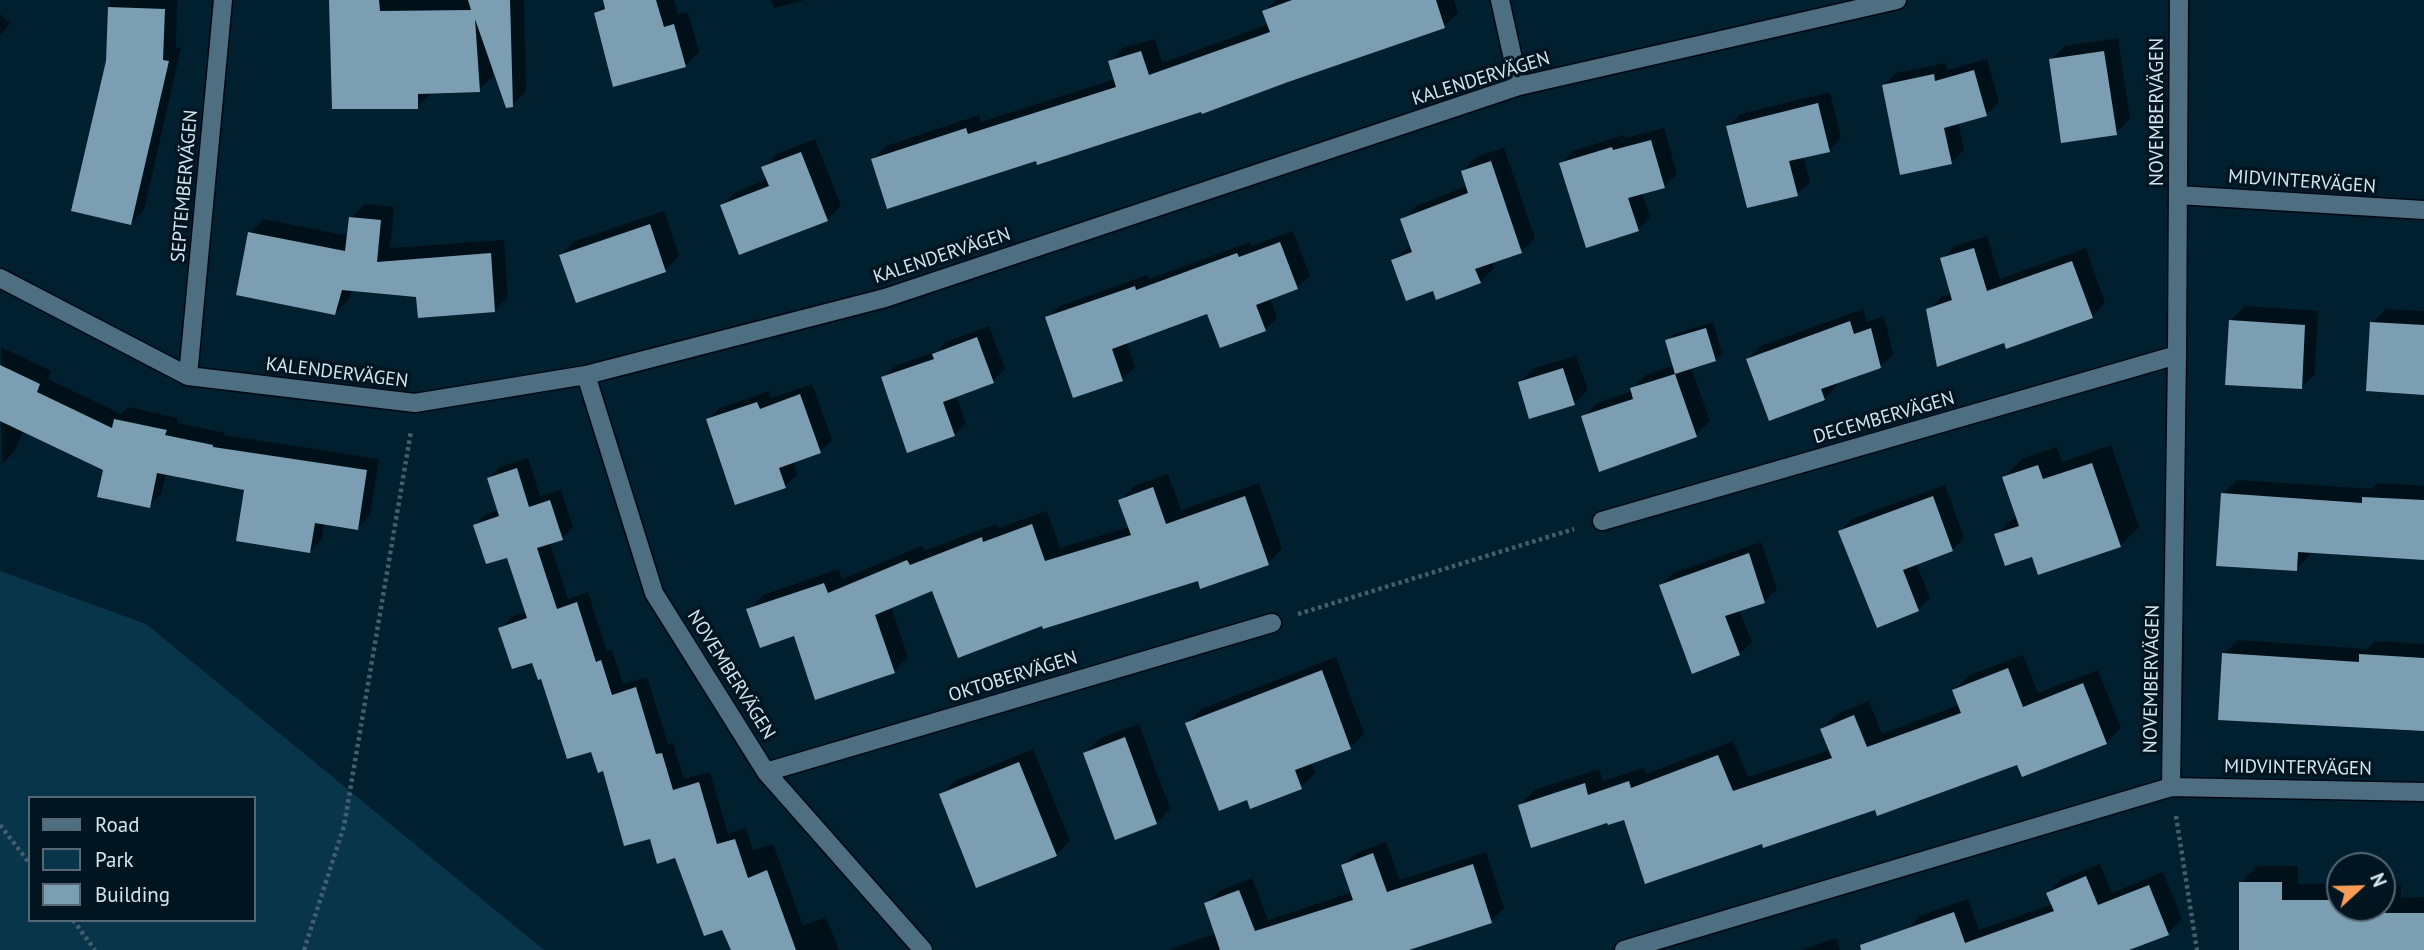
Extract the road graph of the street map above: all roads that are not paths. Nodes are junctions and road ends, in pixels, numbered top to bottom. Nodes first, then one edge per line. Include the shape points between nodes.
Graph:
1 (223, 0) edge
2 (1500, 0) edge
3 (1897, 0) edge
4 (2179, 0) edge
5 (1519, 86) junction
6 (2178, 195) junction
7 (2424, 210) edge
8 (0, 278) edge
9 (2177, 355) junction
10 (586, 375) junction
11 (188, 376) junction
12 (1602, 521) road end
13 (1272, 623) road end
14 (766, 772) junction
15 (2171, 787) junction
16 (2424, 792) edge
17 (923, 950) edge
18 (1623, 950) edge

1 - 11 street, SEPTEMBERVÄGEN
2 - 5 street
3 - 5 street, KALENDERVÄGEN
4 - 6 street, NOVEMBERVÄGEN
5 - 10 street, KALENDERVÄGEN via 885,298
6 - 7 street, MIDVINTERVÄGEN
6 - 9 street, NOVEMBERVÄGEN
8 - 11 street, KALENDERVÄGEN
9 - 12 street, DECEMBERVÄGEN
9 - 15 street, NOVEMBERVÄGEN
10 - 11 street, KALENDERVÄGEN via 415,403
10 - 14 street, NOVEMBERVÄGEN via 654,593
13 - 14 street, OKTOBERVÄGEN
14 - 17 street, NOVEMBERVÄGEN
15 - 16 street, MIDVINTERVÄGEN
15 - 18 street

